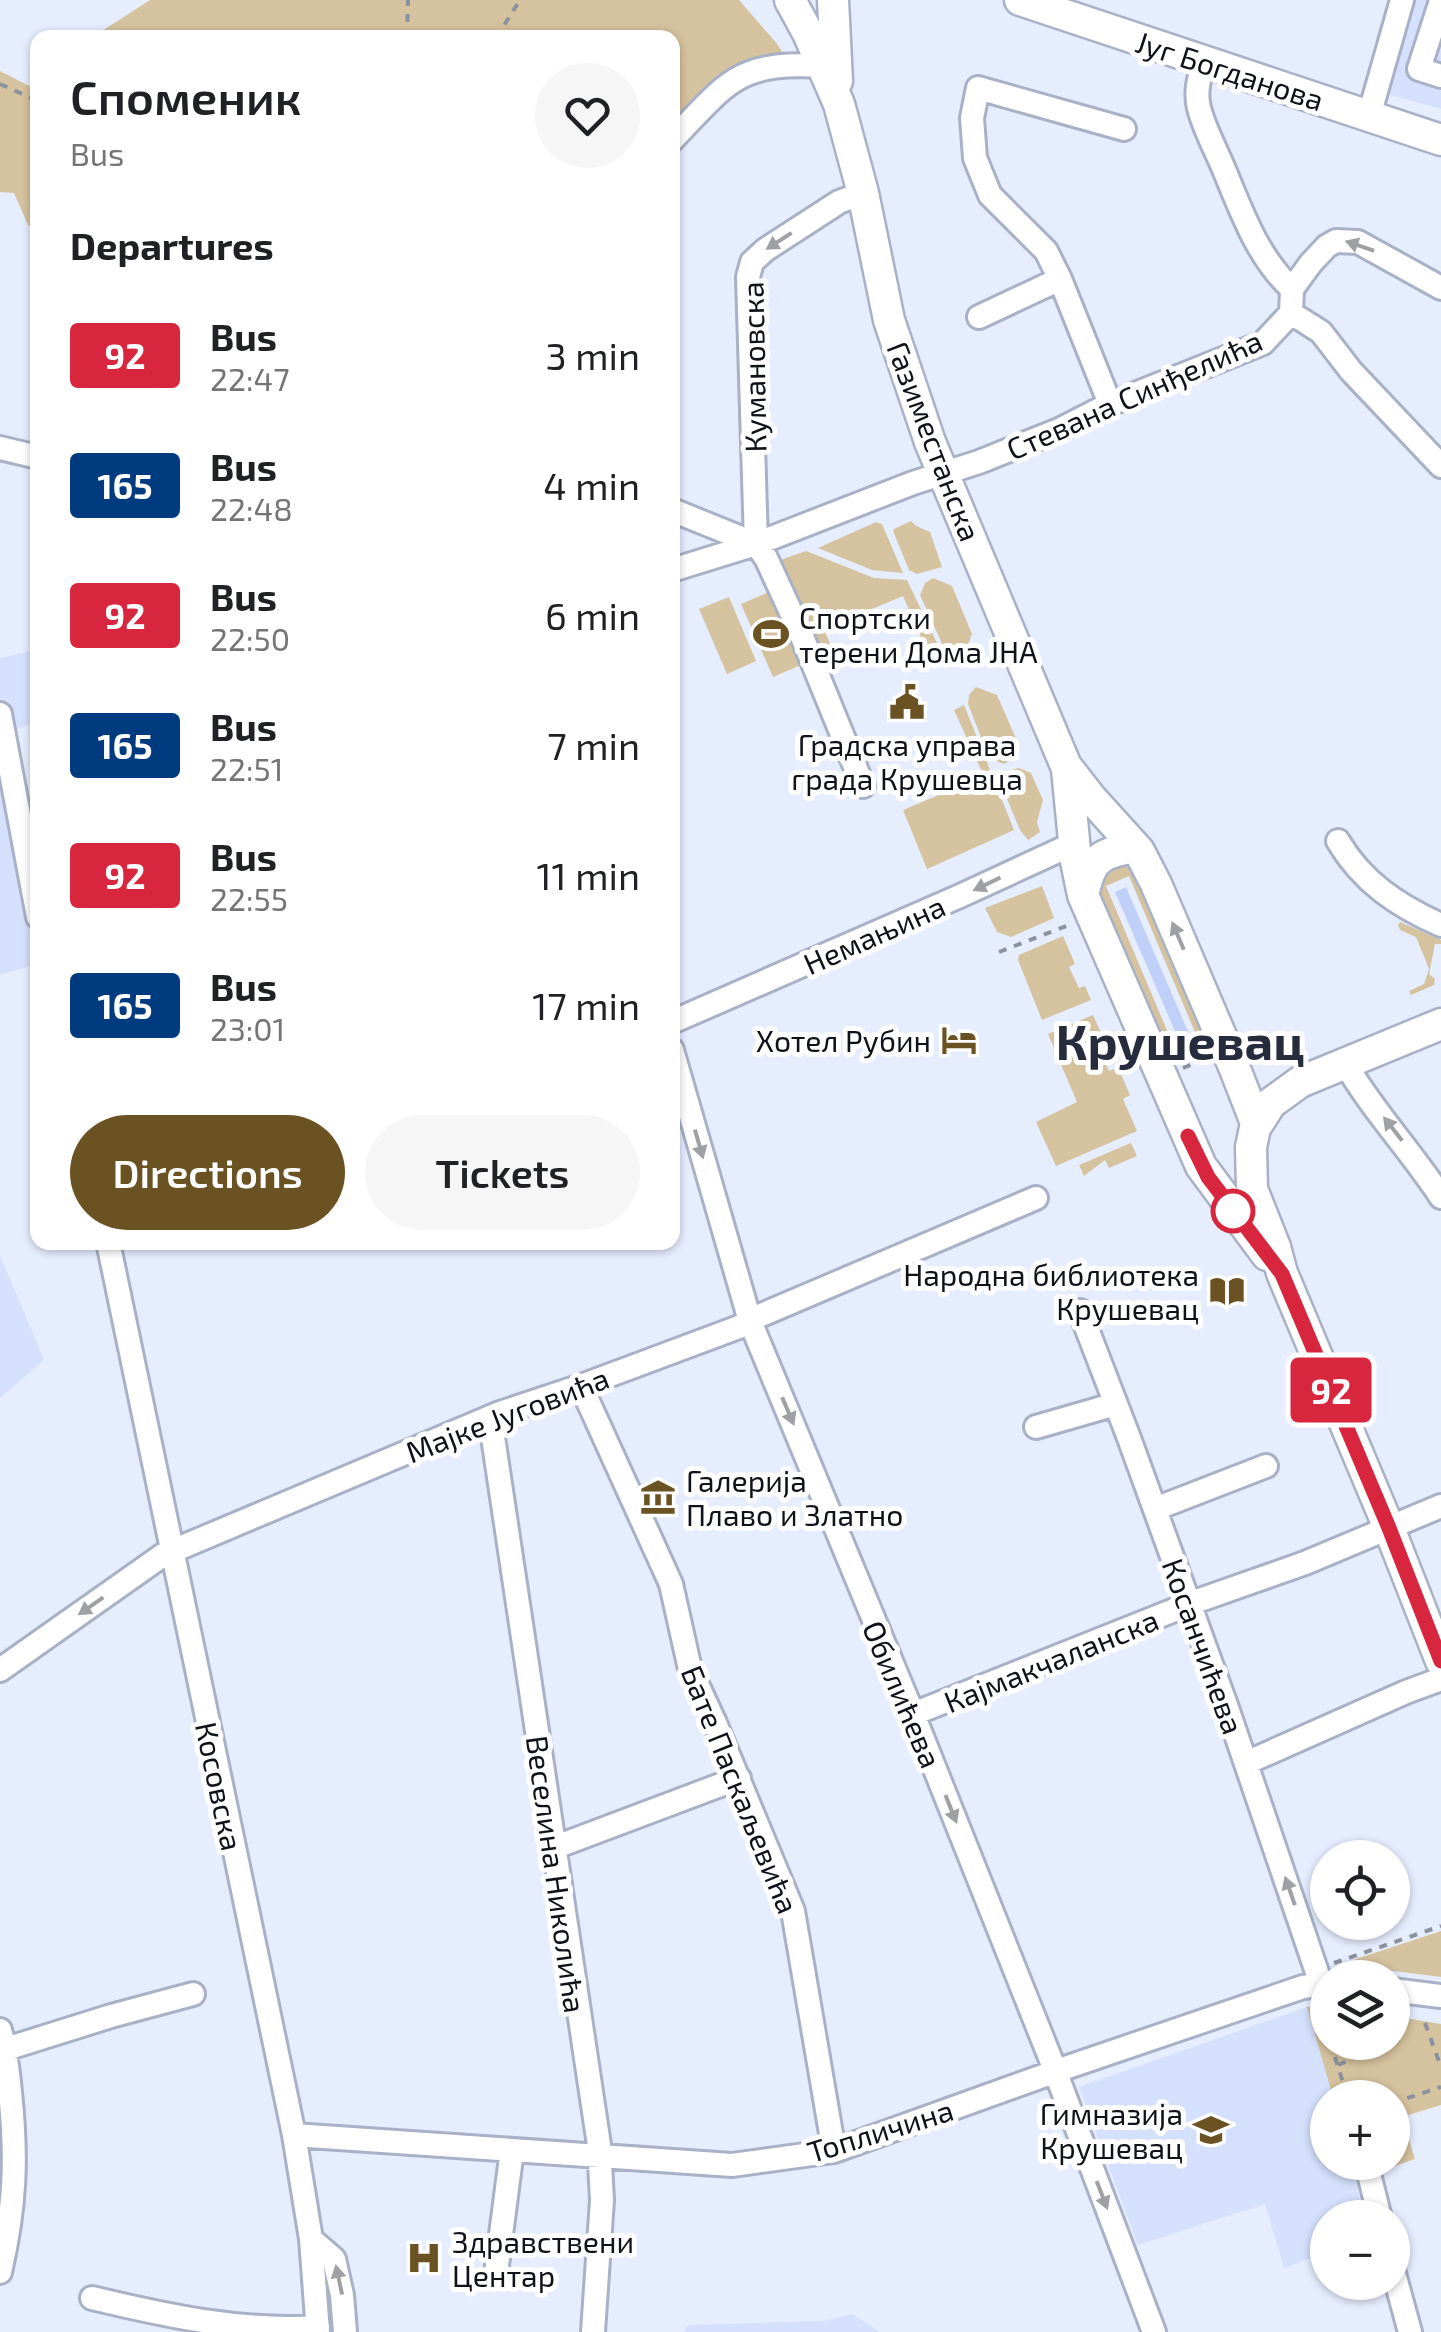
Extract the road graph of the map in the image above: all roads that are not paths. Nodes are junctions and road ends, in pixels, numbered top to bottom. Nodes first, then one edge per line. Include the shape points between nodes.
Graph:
1 (792, 0) edge
2 (822, 0) edge
3 (833, 0) edge
4 (1020, 0) edge
5 (1402, 0) edge
6 (1428, 0) edge
7 (1440, 2) edge
8 (1204, 62) junction
9 (823, 66) junction
10 (1441, 76) edge
11 (838, 104) junction
12 (1369, 116) junction
13 (1124, 130) dead end
14 (680, 132) edge
15 (1441, 140) edge
16 (863, 193) junction
17 (1060, 279) junction
18 (1441, 288) edge
19 (1292, 301) junction
20 (980, 317) dead end
21 (1110, 404) junction
22 (0, 448) edge
23 (30, 455) edge
24 (1441, 466) edge
25 (944, 473) junction
26 (680, 513) edge
27 (756, 544) junction
28 (680, 568) edge
29 (1, 727) edge
30 (1066, 766) junction
31 (863, 786) dead end
32 (1338, 842) dead end
33 (1075, 843) junction
34 (1136, 858) junction
35 (30, 863) edge
36 (1079, 909) junction
37 (1441, 925) edge
38 (680, 1019) edge
39 (1441, 1024) edge
40 (1345, 1063) junction
41 (1235, 1069) junction
42 (680, 1078) edge
43 (1300, 1082) junction
44 (1254, 1131) junction
45 (1188, 1136) junction
46 (1441, 1196) edge
47 (1036, 1198) dead end
48 (110, 1250) edge
49 (1282, 1274) junction
50 (1080, 1311) dead end
51 (750, 1322) junction
52 (580, 1386) junction
53 (1116, 1404) junction
54 (490, 1417) junction
55 (1036, 1427) dead end
56 (1266, 1466) dead end
57 (1441, 1506) edge
58 (1155, 1509) junction
59 (1389, 1528) junction
60 (172, 1552) junction
61 (1190, 1605) junction
62 (1441, 1661) edge
63 (0, 1670) edge
64 (1441, 1679) edge
65 (912, 1714) junction
66 (1246, 1763) junction
67 (739, 1778) junction
68 (553, 1848) junction
69 (1315, 1960) edge
70 (1310, 1983) edge
71 (1410, 1992) edge
72 (194, 1994) dead end
73 (1441, 1996) edge
74 (3, 2040) edge
75 (1055, 2071) junction
76 (294, 2134) junction
77 (512, 2150) junction
78 (834, 2150) junction
79 (600, 2158) junction
80 (311, 2239) junction
81 (0, 2272) edge
82 (496, 2274) dead end
83 (92, 2298) dead end
84 (1401, 2300) edge
85 (318, 2329) edge
86 (345, 2332) edge
87 (594, 2332) edge
88 (1154, 2332) edge
89 (1410, 2332) edge

1 - 2 main road
1 - 9 main road, Газиместанска
3 - 11 main road, Газиместанска
4 - 8 main road, Југ Богданова
5 - 12 street
6 - 7 street
7 - 10 street via 1419,69
8 - 12 main road, Југ Богданова
8 - 19 street via 1197,95 1204,123 1252,234
9 - 11 main road, Газиместанска
9 - 14 street via 789,64 741,75
11 - 16 main road, Газиместанска
12 - 15 main road, Југ Богданова
13 - 17 street via 978,88 972,118 976,158 990,195 1046,251
16 - 25 main road, Газиместанска via 888,320
16 -> 27 street, Кумановска via 752,262
17 - 20 street
17 - 21 street
18 -> 19 street, Стевана Синђелића via 1358,242 1336,241
19 - 21 street, Стевана Синђелића via 1263,343
19 - 24 street
21 - 25 street, Стевана Синђелића
22 - 23 street
25 - 27 street, Стевана Синђелића
25 - 30 main road, Газиместанска
26 - 27 street
27 - 28 street, Стевана Синђелића
27 - 31 street
29 - 35 street
30 - 33 main road
30 - 34 main road via 1129,838
32 - 37 street via 1381,891
33 - 34 main road via 1105,840
33 - 36 main road
33 -> 38 street, Немањина
34 - 36 main road via 1106,854 1093,865
41 -> 34 main road
36 - 45 main road
39 - 40 main road
40 - 43 main road
46 -> 40 street
41 - 43 main road via 1263,1084
41 - 44 main road via 1255,1117
42 -> 51 street, Обилићева
43 - 44 main road via 1270,1104
44 - 45 main road via 1240,1152 1219,1158
44 - 49 main road via 1252,1189
45 - 49 main road via 1208,1177
47 - 51 street, Мајке Југовића
48 - 60 street, Косовска
49 - 59 main road
50 - 53 street, Косанчићева
51 - 52 street, Мајке Југовића
51 -> 65 street, Обилићева
52 - 54 street, Мајке Југовића
52 - 67 street, Бате Паскаљевића via 671,1584 690,1668
53 - 55 street
53 - 58 street, Косанчићева
54 - 60 street, Мајке Југовића
54 - 68 street, Веселина Николића
56 - 58 street
57 - 59 street, Кајмакчаланска
58 - 61 street, Косанчићева
59 - 61 street, Кајмакчаланска
59 - 62 main road
60 -> 63 street, Мајке Југовића
60 - 76 street, Косовска
61 - 65 street, Кајмакчаланска
61 - 66 street, Косанчићева
64 - 66 street
65 -> 75 street, Обилићева
69 -> 66 street, Косанчићева
67 - 68 street
67 - 78 street, Бате Паскаљевића via 792,1911
68 - 79 street, Веселина Николића
70 - 75 street, Топличина
71 - 73 street
72 - 74 street
74 - 81 street via 16,2162
75 - 78 street, Топличина
75 -> 88 street, Обилићева
76 - 77 street, Топличина
76 - 80 street, Косовска
77 - 79 street, Топличина
77 - 82 street
78 - 79 street, Топличина via 732,2165
79 - 87 street, Веселина Николића
80 - 85 street, Косовска
86 -> 80 street via 334,2259
83 - 85 street via 228,2328
84 - 89 street

